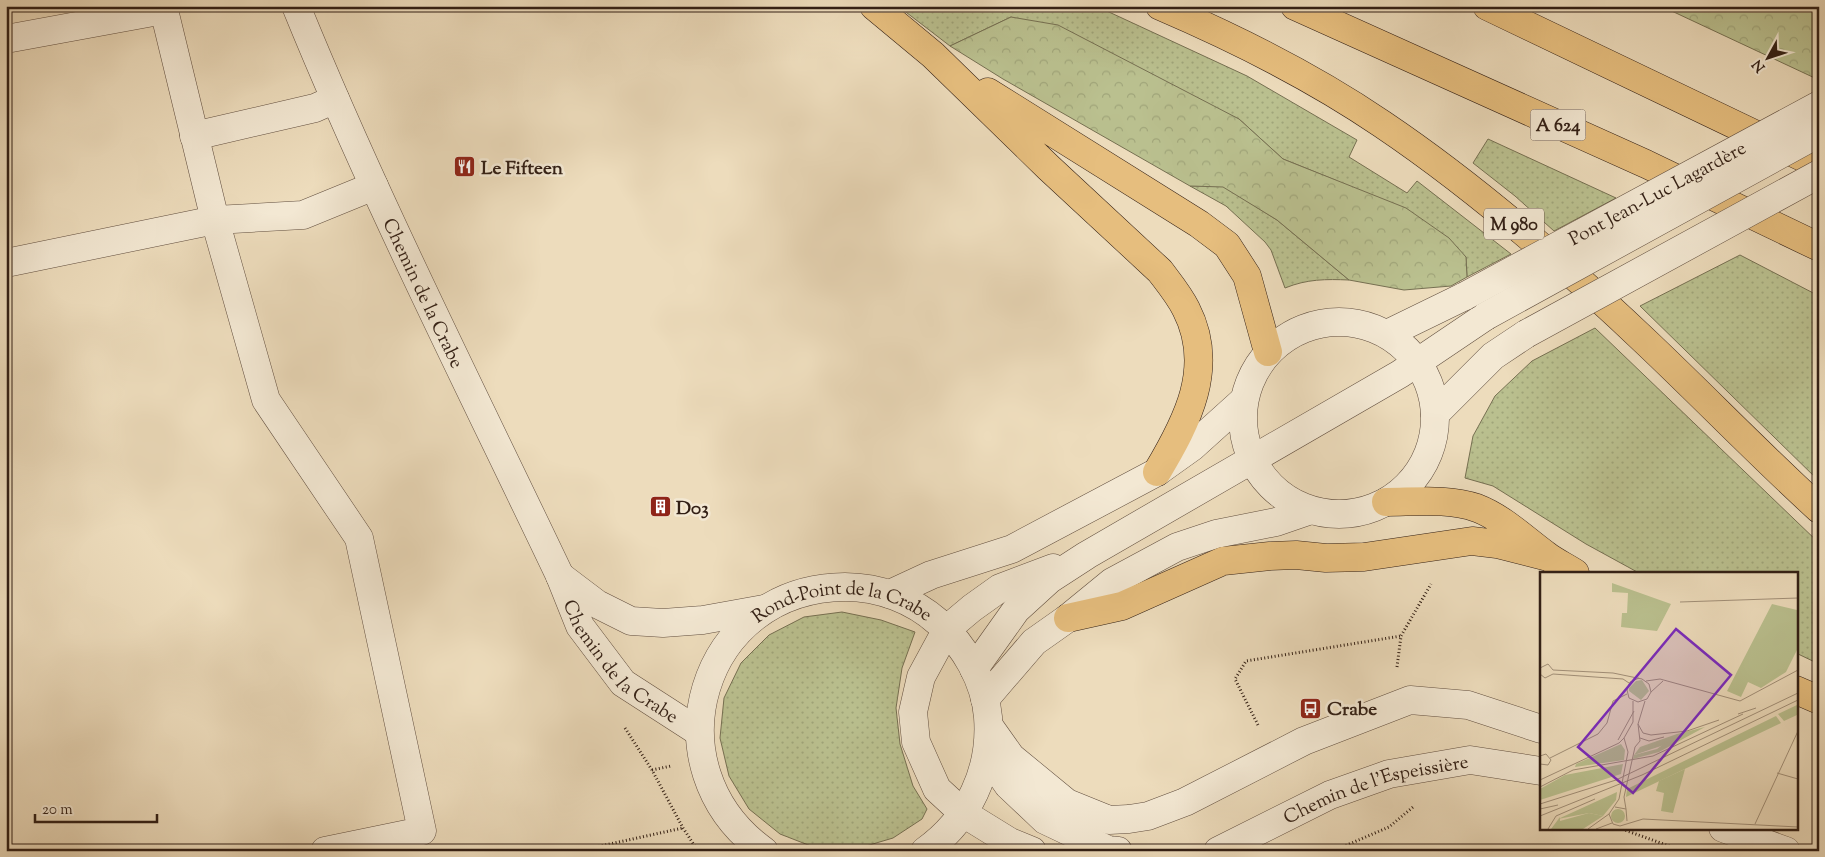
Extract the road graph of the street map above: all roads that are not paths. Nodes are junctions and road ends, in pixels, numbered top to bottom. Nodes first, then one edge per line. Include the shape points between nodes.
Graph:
1 (296, 6) edge
2 (874, 6) edge
3 (1160, 6) edge
4 (1295, 6) edge
5 (1487, 6) edge
6 (6, 39) edge
7 (933, 55) junction
8 (1594, 57) junction
9 (335, 99) junction
10 (1819, 105) edge
11 (1819, 133) edge
12 (194, 136) junction
13 (1819, 146) edge
14 (1819, 165) edge
15 (1819, 174) edge
16 (374, 186) junction
17 (215, 220) junction
18 (1819, 247) edge
19 (6, 264) edge
20 (1387, 334) junction
21 (1268, 352) junction
22 (1417, 362) junction
23 (1243, 401) junction
24 (1435, 414) junction
25 (1252, 461) junction
26 (1157, 472) junction
27 (1386, 502) junction
28 (1819, 509) edge
29 (1308, 511) junction
30 (1087, 555) junction
31 (1548, 557) junction
32 (1574, 572) edge
33 (560, 576) junction
34 (890, 594) junction
35 (766, 609) junction
36 (1068, 618) junction
37 (947, 630) junction
38 (974, 668) junction
39 (1798, 691) edge
40 (985, 699) junction
41 (1819, 700) edge
42 (989, 726) junction
43 (1540, 729) edge
44 (699, 732) junction
45 (987, 755) junction
46 (1540, 771) edge
47 (963, 813) junction
48 (729, 818) junction
49 (1728, 830) edge
50 (324, 851) edge
51 (742, 851) edge
52 (764, 851) edge
53 (925, 851) edge
54 (1032, 851) edge
55 (1118, 851) edge
56 (1218, 851) edge
57 (1786, 851) edge

1 - 9 street, Chemin de la Crabe
2 - 7 highway
3 - 28 highway, M 980 via 1215,30 1294,72 1381,123 1439,164 1577,279
4 - 18 highway, A 624 via 1646,164
5 - 8 highway
6 - 12 street via 164,10
7 - 21 highway via 1199,224 1226,245 1247,276
7 - 26 highway via 1160,271 1186,309 1194,326 1197,349 1195,395 1178,438
8 - 13 highway
8 - 14 highway
9 - 12 street via 316,108
9 - 16 street, Chemin de la Crabe
10 - 20 street, Pont Jean-Luc Lagardère, bridge via 1465,296
11 - 22 street, bridge via 1486,316
12 - 17 street
15 - 24 street, bridge via 1526,334 1493,356
16 - 17 street via 302,215
16 - 33 street, Chemin de la Crabe
17 - 19 street
17 - 50 street via 266,400 359,538 422,831
20 - 21 street via 1356,323 1324,322 1293,332
20 - 22 street
21 - 23 street via 1256,367
22 - 24 street via 1430,386
22 - 25 street
23 - 25 street via 1243,432
23 - 26 street via 1198,442
24 - 27 street via 1432,440 1423,465 1407,486
25 - 29 street via 1273,488
25 - 30 street
26 - 34 street via 1012,549 931,575
27 - 29 street via 1359,512 1330,514
27 - 31 highway via 1462,504 1477,508
29 - 36 street via 1177,547 1112,582
30 - 37 street via 1000,588
30 - 38 street via 1050,579 1016,610
31 - 32 highway
31 - 36 highway via 1472,541 1364,557 1287,555 1223,561 1122,606
33 - 35 street, Chemin de la Crabe via 597,604 631,621 683,622
33 - 44 street, Chemin de la Crabe via 580,626 623,683
34 - 35 street, Rond-Point de la Crabe via 859,587 826,587 795,595
34 - 37 street, Rond-Point de la Crabe via 930,615
35 - 44 street, Rond-Point de la Crabe via 730,641 717,662 705,692
36 - 40 street via 1034,642
37 - 38 street, Rond-Point de la Crabe
37 - 47 street via 921,677 913,712 916,742 937,790
38 - 40 street, Rond-Point de la Crabe
39 - 41 highway
40 - 42 street, Rond-Point de la Crabe
42 - 43 street via 1011,757 1067,803 1109,820 1148,816 1185,802 1304,740 1410,700 1468,705
42 - 45 street, Rond-Point de la Crabe
44 - 48 street, Rond-Point de la Crabe via 702,759 712,790
45 - 47 street, Rond-Point de la Crabe via 982,776
45 - 55 street via 1008,785 1045,820 1108,850
46 - 56 street, Chemin de l'Espeissière via 1470,760 1389,774 1330,795
47 - 53 street, Rond-Point de la Crabe via 950,830
47 - 54 street via 1010,842
48 - 51 street
48 - 52 street, Rond-Point de la Crabe
49 - 57 street

